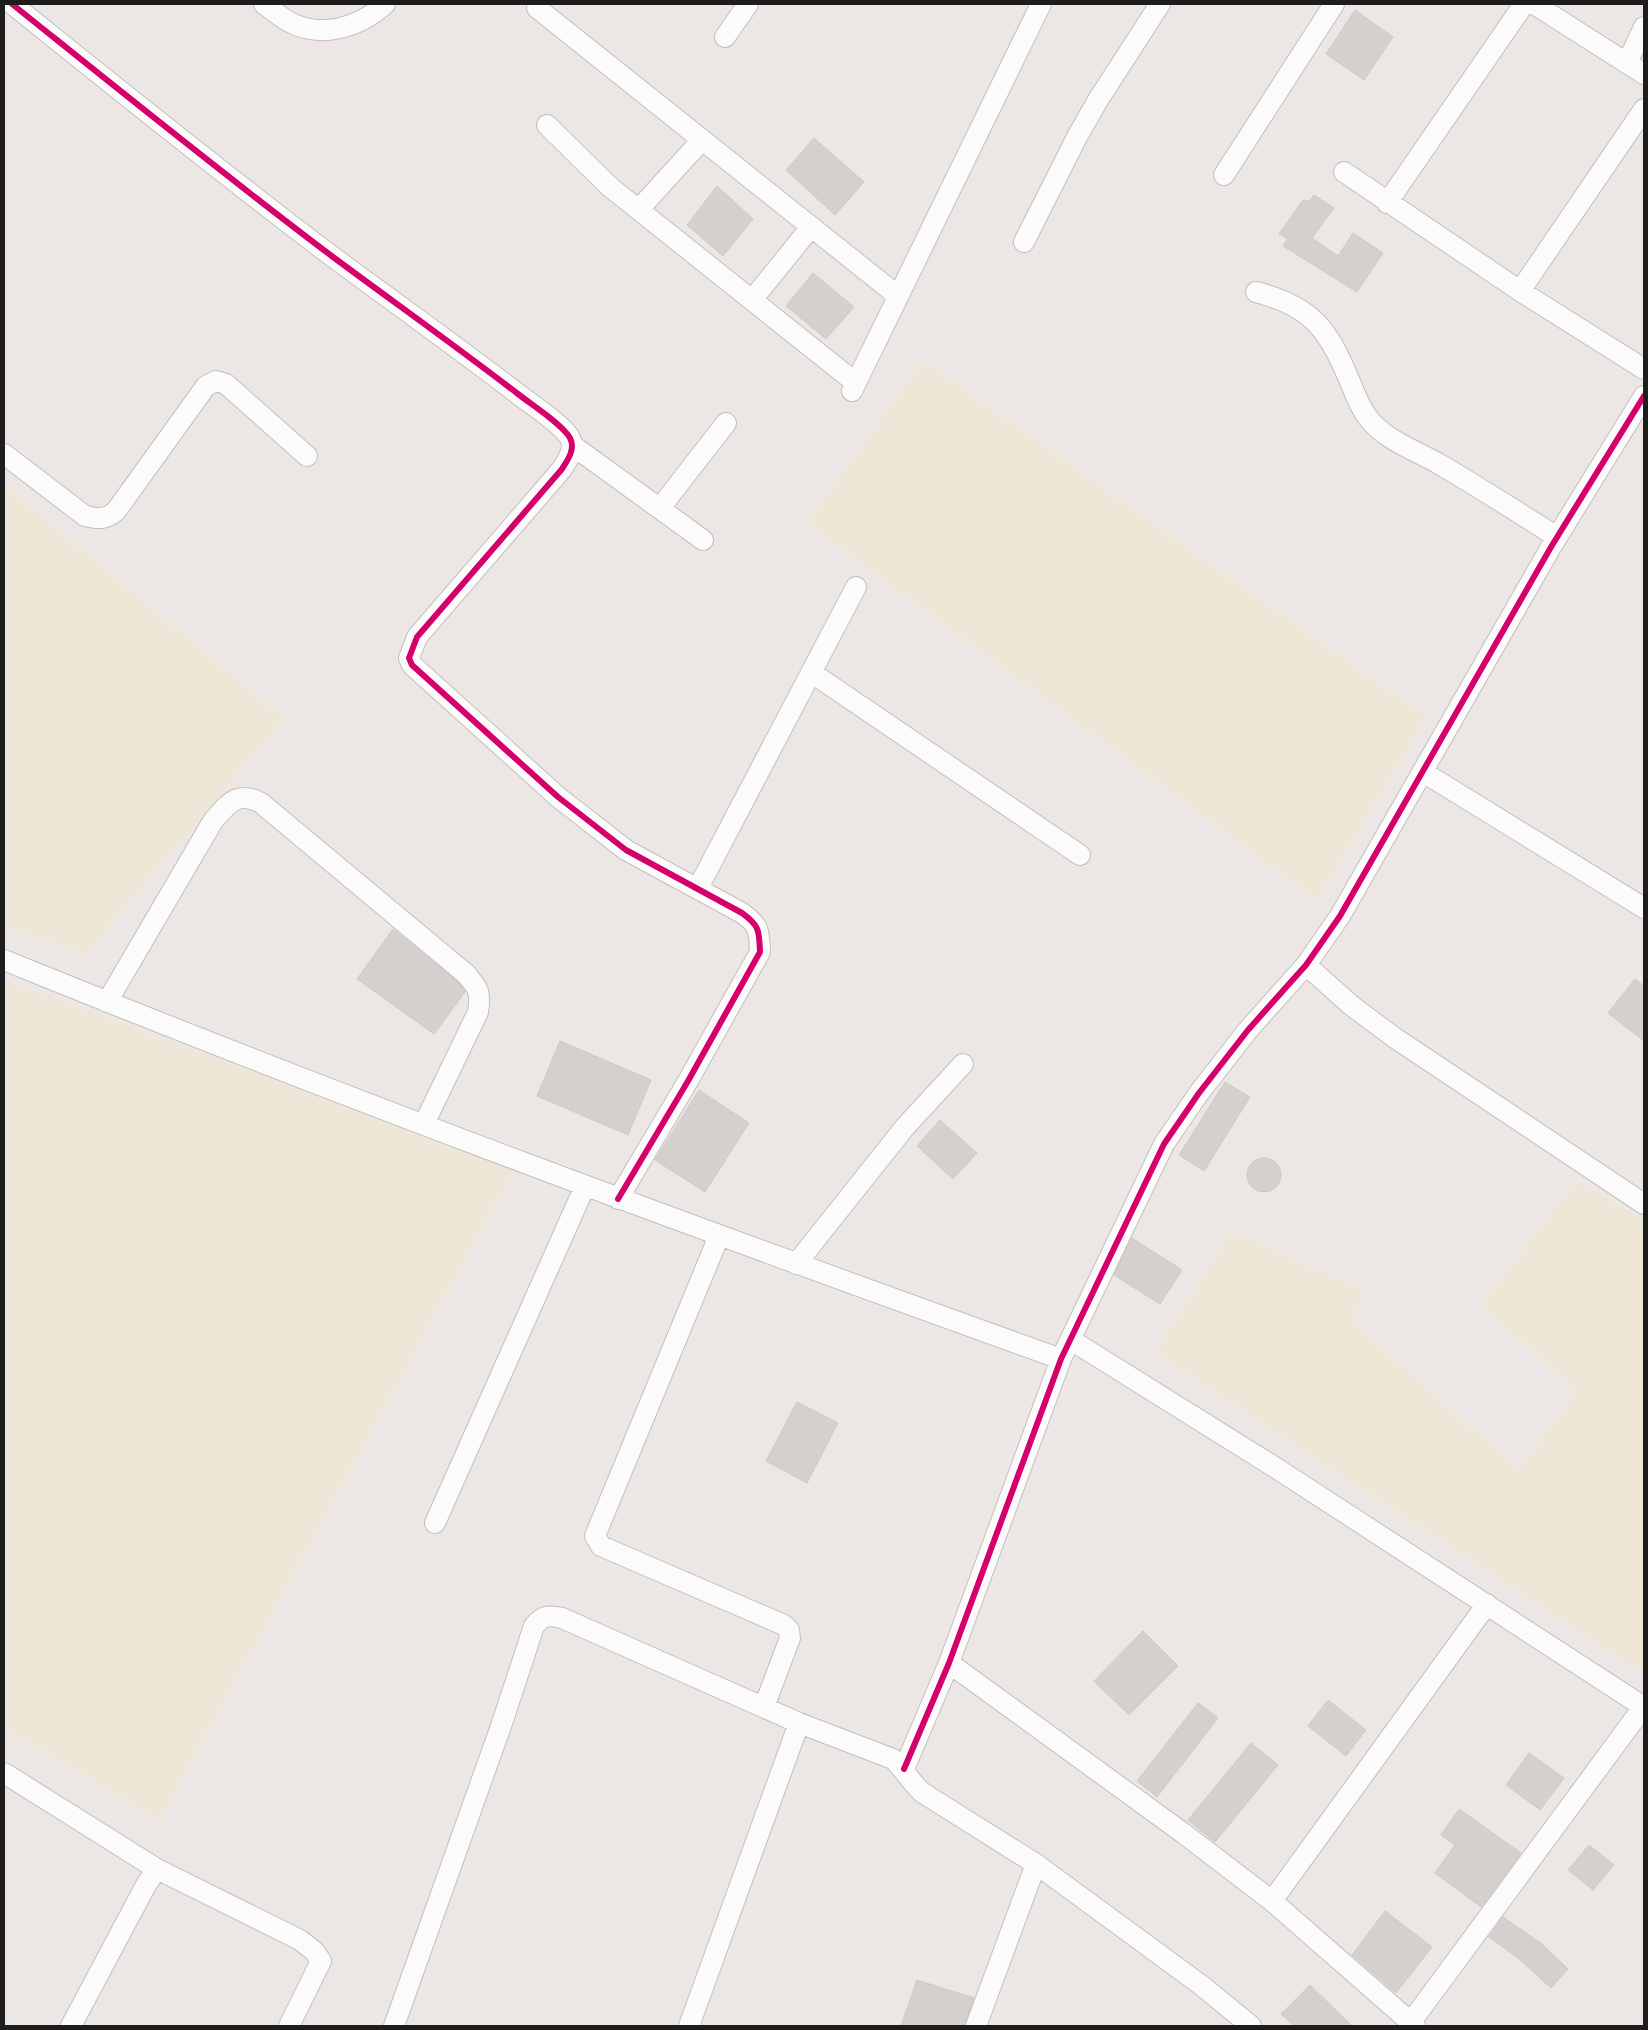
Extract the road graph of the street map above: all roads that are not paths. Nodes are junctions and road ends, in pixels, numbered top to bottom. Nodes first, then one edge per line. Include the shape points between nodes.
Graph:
1 (12, 4) edge
2 (264, 4) edge
3 (385, 4) edge
4 (748, 4) edge
5 (1041, 4) edge
6 (1160, 4) edge
7 (1334, 4) edge
8 (1524, 4) edge
9 (1534, 4) edge
10 (536, 8) dead end
11 (1644, 27) edge
12 (725, 37) dead end
13 (1627, 64) junction
14 (1644, 74) edge
15 (1644, 109) edge
16 (547, 124) dead end
17 (702, 140) junction
18 (1344, 172) dead end
19 (1224, 175) dead end
20 (1387, 203) junction
21 (638, 209) junction
22 (811, 227) junction
23 (1024, 242) dead end
24 (1520, 291) junction
25 (1256, 292) dead end
26 (898, 296) junction
27 (752, 300) junction
28 (1644, 369) edge
29 (1644, 396) edge
30 (726, 423) dead end
31 (572, 445) junction
32 (4, 454) edge
33 (307, 456) dead end
34 (660, 508) junction
35 (1557, 537) junction
36 (703, 540) dead end
37 (856, 586) dead end
38 (812, 672) junction
39 (1423, 772) junction
40 (1080, 854) dead end
41 (698, 888) junction
42 (1644, 908) edge
43 (4, 960) edge
44 (1306, 965) junction
45 (107, 1002) junction
46 (963, 1064) dead end
47 (424, 1124) junction
48 (585, 1186) junction
49 (618, 1198) junction
50 (1644, 1204) edge
51 (719, 1236) junction
52 (796, 1264) junction
53 (1071, 1340) junction
54 (1061, 1360) junction
55 (435, 1523) dead end
56 (1487, 1604) junction
57 (949, 1662) junction
58 (764, 1707) junction
59 (1644, 1707) edge
60 (799, 1723) junction
61 (904, 1770) junction
62 (4, 1773) edge
63 (1036, 1864) junction
64 (157, 1869) junction
65 (1272, 1901) junction
66 (1413, 2024) edge
67 (71, 2026) edge
68 (289, 2026) edge
69 (394, 2026) edge
70 (689, 2026) edge
71 (976, 2026) edge
72 (1251, 2026) edge

1 - 31 street via 332,256 540,411 564,431
2 - 3 street via 302,27 324,30 357,23
4 - 12 street
5 - 26 street
6 - 23 street via 1081,129
7 - 19 street
8 - 20 street
9 - 13 street
10 - 17 street
11 - 13 street
13 - 14 street
15 - 24 street
16 - 21 street
17 - 21 street
17 - 22 street
18 - 20 street
20 - 24 street
21 - 27 street
22 - 26 street
22 - 27 street
24 - 28 street
25 - 35 street via 1279,298 1318,324 1334,344 1368,418 1380,431
26 - 27 street via 854,387
29 - 35 street
30 - 34 street
31 - 34 street
31 - 41 street via 562,469 417,637 409,658 412,665 558,798 626,850
32 - 33 street via 85,516 108,518 206,386 216,381 226,384
34 - 36 street
35 - 39 street
37 - 38 street
38 - 40 street
38 - 41 street
39 - 42 street
39 - 44 street via 1340,916
41 - 49 street via 755,922 760,931 760,952
43 - 45 street
44 - 50 street via 1352,1006 1395,1038
44 - 53 street via 1248,1030 1199,1092 1164,1144
45 - 47 street
45 - 47 street via 212,822 228,804 240,797 251,798 267,808 478,987 478,1012
46 - 52 street via 899,1134
47 - 48 street
48 - 49 street
48 - 55 street
49 - 51 street
51 - 52 street
51 - 58 street via 595,1536 601,1546 784,1625 789,1630 790,1638
52 - 54 street
53 - 54 street
53 - 56 street
54 - 57 street
56 - 59 street
56 - 65 street
57 - 61 street
57 - 65 street
58 - 60 street
58 - 69 street via 562,1618 540,1618 534,1626
59 - 66 street
60 - 61 street via 893,1759
60 - 70 street
61 - 63 street via 913,1785 923,1793
62 - 64 street
63 - 71 street
63 - 72 street via 1201,1985
64 - 67 street
64 - 68 street via 300,1940 314,1951 320,1961
65 - 66 street

